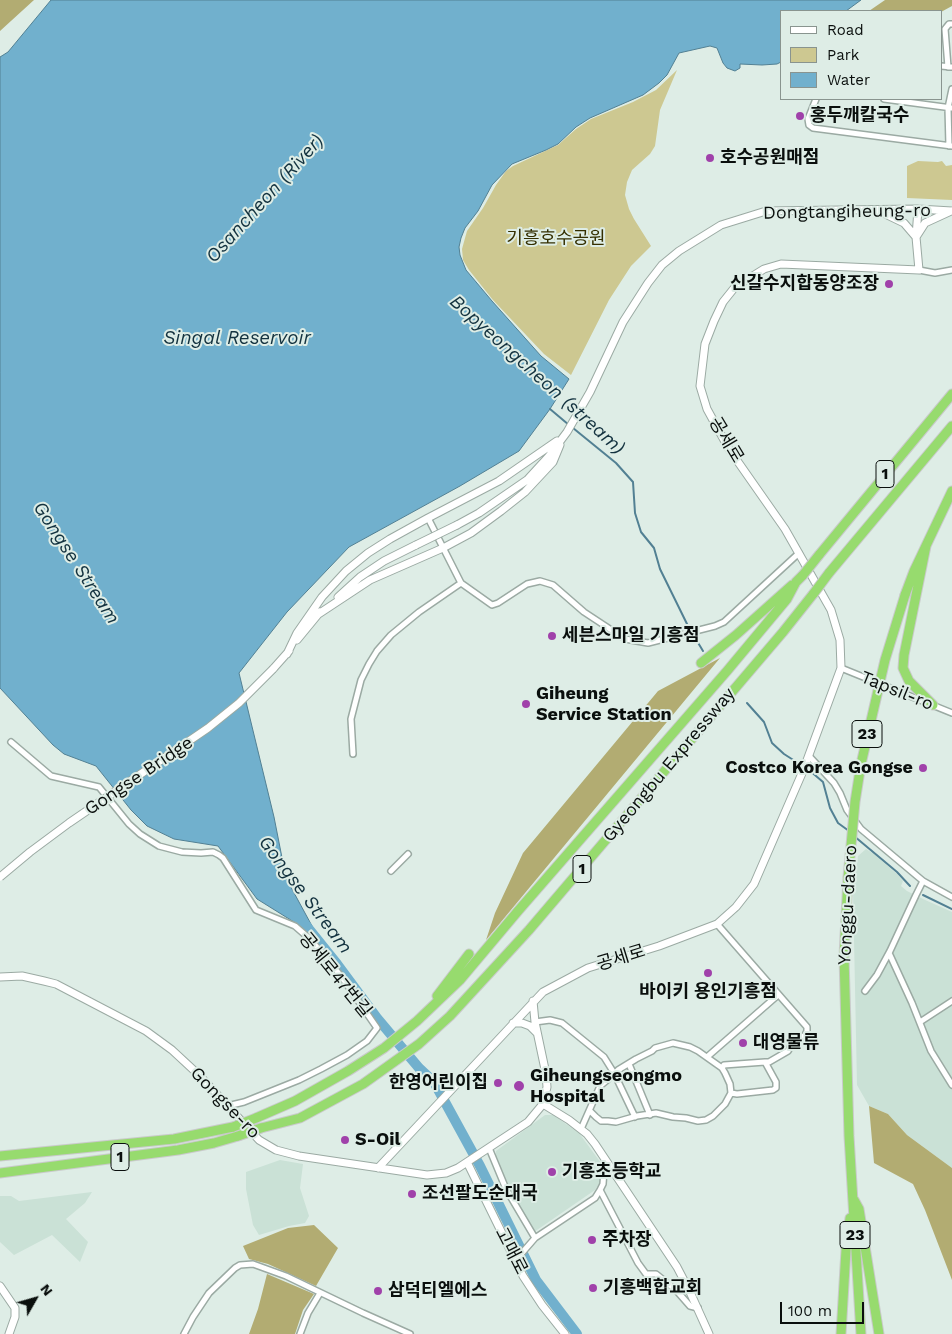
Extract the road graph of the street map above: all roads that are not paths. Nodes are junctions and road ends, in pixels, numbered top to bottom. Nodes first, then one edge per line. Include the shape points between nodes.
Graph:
1 (952, 24) edge
2 (950, 67) edge
3 (952, 89) edge
4 (816, 100) edge
5 (891, 100) edge
6 (950, 108) edge
7 (950, 146) edge
8 (918, 209) junction
9 (877, 210) junction
10 (952, 211) edge
11 (916, 237) junction
12 (919, 270) junction
13 (952, 270) edge
14 (952, 394) edge
15 (952, 426) edge
16 (565, 435) junction
17 (952, 491) edge
18 (428, 518) junction
19 (926, 546) junction
20 (443, 548) junction
21 (799, 552) junction
22 (799, 578) junction
23 (460, 583) junction
24 (317, 615) junction
25 (287, 654) junction
26 (700, 661) dead end
27 (841, 668) junction
28 (933, 705) junction
29 (952, 713) edge
30 (11, 742) dead end
31 (353, 754) dead end
32 (808, 758) junction
33 (408, 854) dead end
34 (392, 871) dead end
35 (0, 877) edge
36 (923, 881) junction
37 (952, 897) edge
38 (717, 924) junction
39 (889, 953) junction
40 (469, 954) dead end
41 (0, 977) edge
42 (865, 990) dead end
43 (778, 995) junction
44 (533, 1001) junction
45 (952, 1001) edge
46 (417, 1021) junction
47 (535, 1022) junction
48 (920, 1022) junction
49 (513, 1023) junction
50 (537, 1033) junction
51 (707, 1057) junction
52 (765, 1062) junction
53 (629, 1064) junction
54 (722, 1068) junction
55 (614, 1073) junction
56 (952, 1084) edge
57 (731, 1093) junction
58 (543, 1104) junction
59 (227, 1106) junction
60 (590, 1111) junction
61 (650, 1114) junction
62 (634, 1117) junction
63 (581, 1129) junction
64 (487, 1150) junction
65 (0, 1156) edge
66 (467, 1162) junction
67 (606, 1162) junction
68 (378, 1168) junction
69 (0, 1173) edge
70 (600, 1190) junction
71 (852, 1198) junction
72 (535, 1238) junction
73 (515, 1261) junction
74 (0, 1286) edge
75 (320, 1293) junction
76 (698, 1308) junction
77 (9, 1334) edge
78 (184, 1334) edge
79 (300, 1334) edge
80 (410, 1334) edge
81 (565, 1334) edge
82 (709, 1334) edge
83 (841, 1334) edge
84 (861, 1334) edge
85 (879, 1334) edge

1 - 2 street via 945,29
3 - 6 street
4 - 7 street via 808,119 813,128
5 - 6 street
6 - 7 street
8 - 9 street, Dongtangiheung-ro
8 - 10 street, Dongtangiheung-ro
8 - 11 street
9 - 11 street via 904,223
9 - 16 street, Dongtangiheung-ro via 766,211 721,226 679,251 657,271 622,322 590,392
10 - 11 street via 925,223
11 - 12 street
12 - 13 street via 935,273
12 - 21 street, 공세로 via 781,264 764,268 735,288 723,302 714,321 705,344 700,386 707,408 729,448
14 - 22 highway, 1, bridge
15 - 69 highway, Gyeongbu Expressway / 1, bridge via 529,930 450,1016 419,1044 363,1084 300,1118 178,1150
16 - 18 street via 500,481
16 - 20 street via 554,462 525,492 471,533
16 - 24 street, bridge via 527,480 479,513 360,577
17 - 19 highway, Yonggu-daero / 23
18 - 20 street
18 - 25 street via 390,538 346,571 322,597
19 - 28 highway via 903,668 910,682
19 - 71 highway, Yonggu-daero / 23, bridge via 904,594 885,660 866,736 855,802 844,956
20 - 23 street
20 - 24 street via 370,580
21 - 23 street via 724,622 648,643 625,639 584,612 553,585 540,581 527,584 492,605
21 - 27 street, 공세로 via 832,610 840,640
22 - 26 highway via 736,635
22 - 46 highway, Gyeongbu Expressway / 1 via 787,599 727,671 460,980
23 - 31 street via 419,612 377,651 361,680 351,719
24 - 25 street
25 - 35 street, Gongse Bridge, bridge via 239,703 208,728 69,823
27 - 28 street, Tapsil-ro
27 - 32 street, 공세로
28 - 29 street, Tapsil-ro
30 - 59 street, 공세로47번길 via 51,776 99,787 129,824 159,846 182,852 213,852 223,858 256,910 295,926 311,940 374,1024 376,1028 368,1041 347,1055 299,1080
32 - 36 street via 837,787 844,805 861,829
32 - 38 street, 공세로 via 754,884
33 - 34 street
36 - 37 street
36 - 39 street
38 - 43 street
38 - 44 street, 공세로 via 588,968 543,992
39 - 42 street
39 - 48 street
40 - 46 highway
41 - 59 street, Gongse-ro via 22,976 56,984 146,1031 179,1056
43 - 51 street
43 - 52 street via 807,1027 807,1031 793,1042 788,1051
44 - 47 street
44 - 49 street, 공세로
45 - 48 street
46 - 65 highway, Gyeongbu Expressway / 1, bridge via 348,1071 295,1101 233,1127 174,1139
47 - 50 street
47 - 55 street via 550,1020 562,1023 604,1057
48 - 56 street via 931,1051
49 - 50 street via 530,1026
49 - 68 street, 공세로
50 - 58 street via 547,1087
51 - 53 street via 690,1047 673,1043 655,1048
51 - 54 street
52 - 54 street via 724,1065
52 - 57 street via 776,1088
53 - 55 street
53 - 61 street
54 - 57 street
55 - 60 street via 600,1086
55 - 62 street
57 - 61 street via 725,1104 706,1120
58 - 63 street
58 - 64 street via 528,1122
59 - 68 street, Gongse-ro via 259,1140 276,1150
60 - 62 street via 596,1118 608,1122
60 - 63 street
61 - 62 street
63 - 67 street
64 - 66 street
64 - 72 street
66 - 68 street, Gongse-ro via 446,1173 427,1176
66 - 73 street, 고매로
67 - 70 street
67 - 76 street via 677,1267
70 - 72 street via 595,1198
70 - 76 street via 646,1274 656,1274 690,1306
71 - 83 highway
71 - 84 highway, Yonggu-daero / 23
71 - 85 highway via 859,1209
72 - 73 street
73 - 81 street, 고매로 via 532,1291
74 - 77 street via 15,1308
75 - 78 street via 253,1264 240,1265 209,1293
75 - 79 street
75 - 80 street
76 - 82 street

